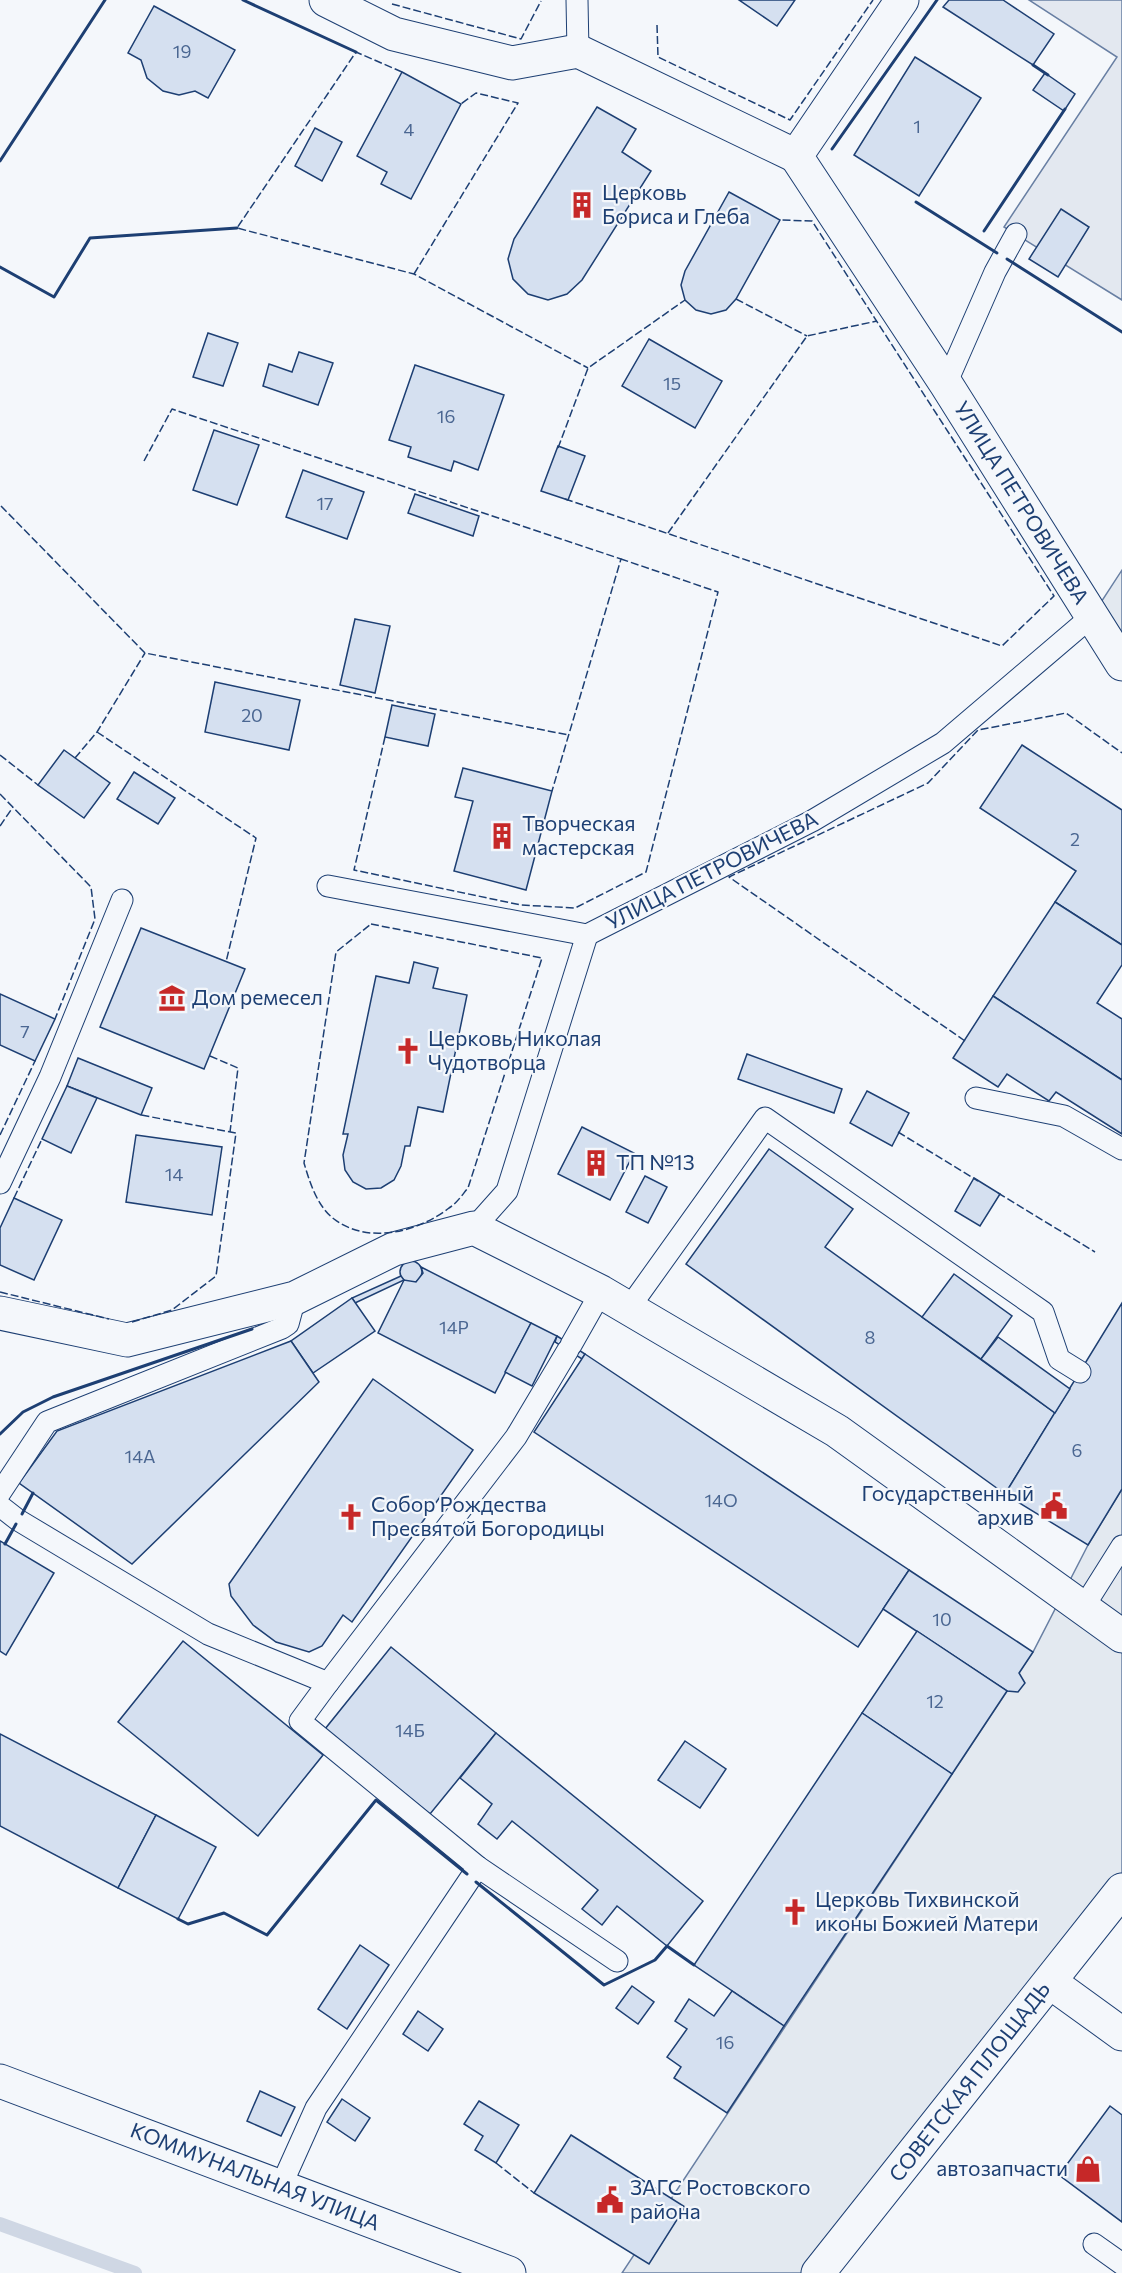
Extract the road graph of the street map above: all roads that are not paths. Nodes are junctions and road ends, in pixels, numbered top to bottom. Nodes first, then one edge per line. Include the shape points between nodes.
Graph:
1 (326, 0) edge
2 (577, 0) edge
3 (902, 0) edge
4 (578, 51) junction
5 (796, 156) junction
6 (1016, 234) dead end
7 (946, 384) junction
8 (1092, 615) junction
9 (1122, 663) edge
10 (328, 886) dead end
11 (122, 900) dead end
12 (587, 935) junction
13 (976, 1098) dead end
14 (1122, 1149) edge
15 (0, 1183) edge
16 (474, 1228) junction
17 (601, 1292) junction
18 (295, 1298) junction
19 (629, 1308) junction
20 (0, 1312) edge
21 (1080, 1372) dead end
22 (0, 1493) edge
23 (0, 1506) edge
24 (1122, 1546) edge
25 (1083, 1608) junction
26 (1122, 1636) edge
27 (328, 1683) junction
28 (478, 1867) junction
29 (1122, 1890) edge
30 (617, 1961) dead end
31 (1050, 1982) junction
32 (1122, 2034) edge
33 (0, 2081) edge
34 (281, 2186) junction
35 (1094, 2244) dead end
36 (1122, 2264) edge
37 (509, 2273) edge
38 (818, 2273) edge

1 - 4 street via 394,34 512,63
2 - 4 lane
3 - 5 street
4 - 5 street
5 - 7 street, УЛИЦА ПЕТРОВИЧЕВА
6 - 7 lane
7 - 8 street, УЛИЦА ПЕТРОВИЧЕВА
8 - 9 street
8 - 12 lane, УЛИЦА ПЕТРОВИЧЕВА via 943,743 812,821
10 - 12 lane, УЛИЦА ПЕТРОВИЧЕВА
11 - 15 lane via 50,1077
12 - 16 lane via 507,1191
13 - 14 lane via 1064,1116
16 - 17 street
16 - 18 street via 394,1249
17 - 19 street
17 - 27 lane via 516,1437
18 - 20 street via 126,1340
18 - 22 lane via 288,1324 282,1328 47,1422
19 - 21 lane via 765,1118 1043,1312 1059,1359
19 - 25 street via 837,1431
23 - 27 lane via 208,1635
24 - 25 lane
25 - 26 street
27 - 28 lane via 300,1721
28 - 30 lane
28 - 34 lane via 316,2108
29 - 31 street, СОВЕТСКАЯ ПЛОЩАДЬ
31 - 32 street
31 - 38 street, СОВЕТСКАЯ ПЛОЩАДЬ
33 - 34 street, КОММУНАЛЬНАЯ УЛИЦА
34 - 37 street, КОММУНАЛЬНАЯ УЛИЦА
35 - 36 lane

